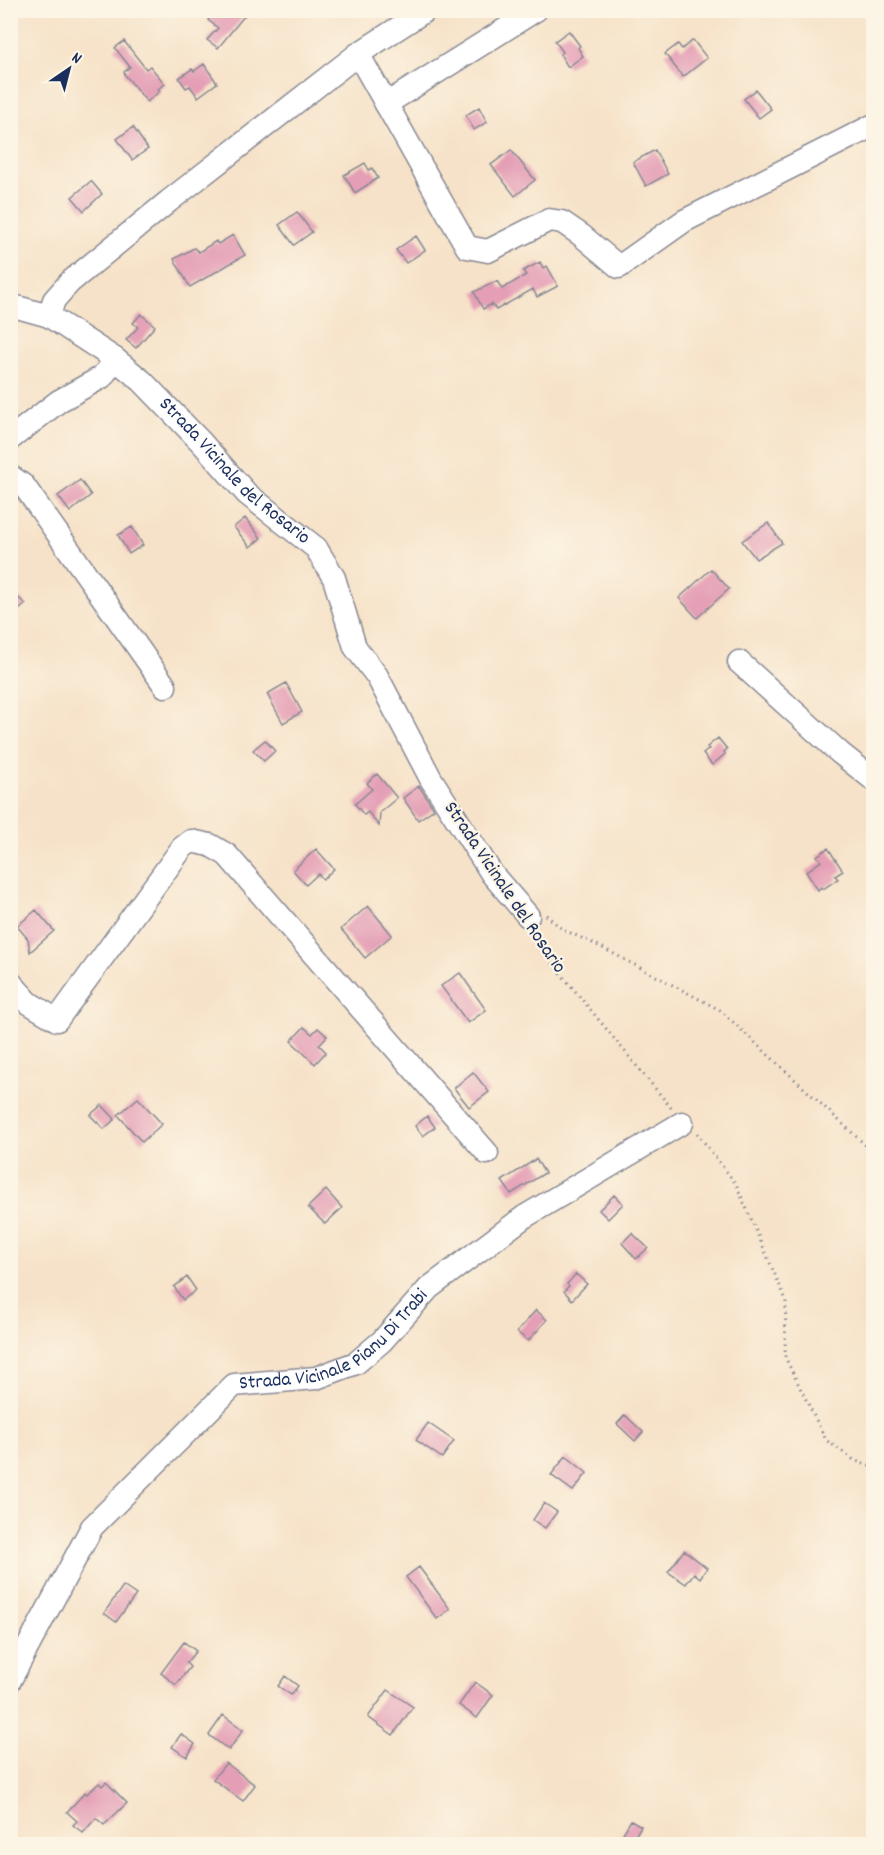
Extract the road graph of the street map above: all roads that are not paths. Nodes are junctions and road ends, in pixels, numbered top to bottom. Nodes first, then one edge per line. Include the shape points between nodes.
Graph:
1 (426, 10) edge
2 (536, 10) edge
3 (358, 54) junction
4 (386, 104) junction
5 (873, 125) edge
6 (10, 305) edge
7 (49, 316) junction
8 (114, 359) junction
9 (10, 439) edge
10 (10, 476) edge
11 (739, 662) dead end
12 (165, 686) dead end
13 (873, 780) edge
14 (534, 913) road end
15 (10, 982) edge
16 (682, 1123) road end
17 (487, 1153) dead end
18 (10, 1680) edge

1 - 3 street
2 - 4 street
3 - 4 street
3 - 7 street via 70,282 54,300
4 - 5 street via 467,247 488,251 549,220 562,222 619,267 684,221
6 - 7 street, Strada Vicinale del Rosario
7 - 8 street, Strada Vicinale del Rosario
8 - 9 street via 102,377 59,401
8 - 14 street, Strada Vicinale del Rosario via 142,381 247,494 316,548 334,578 355,647 377,676 431,779 492,874
10 - 12 street via 24,486
11 - 13 street
15 - 17 street via 29,1003 57,1020 182,848 191,842 210,845 227,855
16 - 18 street, Strada Vicinale Pianu Di Trabi via 524,1217 429,1288 382,1341 356,1363 316,1378 234,1385 92,1527

